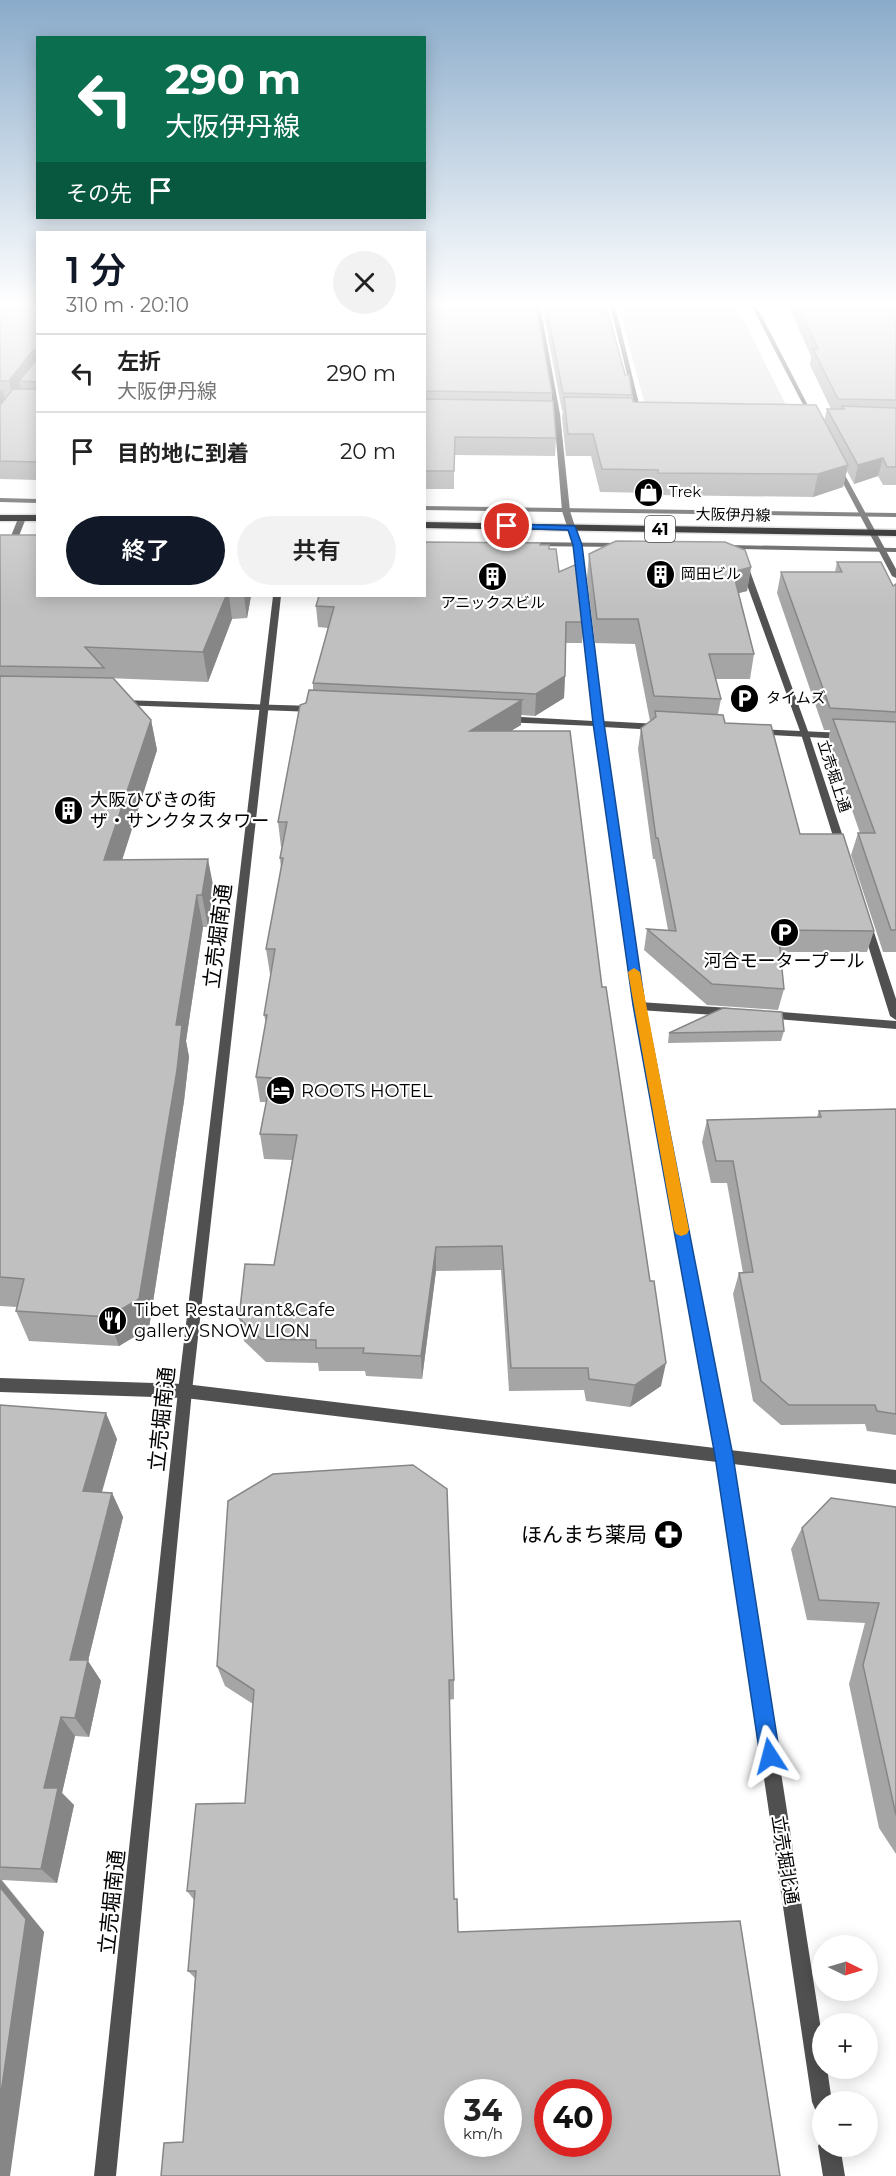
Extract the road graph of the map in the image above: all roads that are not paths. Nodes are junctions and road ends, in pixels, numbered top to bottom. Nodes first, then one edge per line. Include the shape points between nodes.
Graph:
1 (556, 407) edge
2 (638, 407) edge
3 (807, 407) edge
4 (628, 415) edge
5 (640, 416) junction
6 (652, 416) edge
7 (801, 418) edge
8 (813, 418) junction
9 (825, 418) edge
10 (818, 428) edge
11 (833, 457) edge
12 (0, 500) edge
13 (36, 501) edge
14 (426, 508) edge
15 (566, 511) junction
16 (896, 515) edge
17 (863, 516) junction
18 (0, 518) edge
19 (22, 518) junction
20 (36, 518) edge
21 (426, 525) edge
22 (572, 527) junction
23 (896, 532) edge
24 (872, 533) junction
25 (11, 536) junction
26 (26, 537) edge
27 (516, 544) edge
28 (578, 545) junction
29 (630, 545) edge
30 (726, 547) edge
31 (737, 547) junction
32 (883, 549) junction
33 (896, 550) edge
34 (0, 560) edge
35 (896, 576) edge
36 (277, 597) edge
37 (116, 703) edge
38 (266, 707) junction
39 (325, 710) edge
40 (492, 718) edge
41 (598, 723) junction
42 (668, 727) edge
43 (748, 731) edge
44 (805, 735) junction
45 (851, 737) edge
46 (845, 858) edge
47 (863, 915) edge
48 (639, 1005) junction
49 (896, 1016) edge
50 (896, 1025) edge
51 (0, 1385) edge
52 (185, 1391) junction
53 (724, 1456) junction
54 (896, 1477) edge
55 (820, 2091) edge
56 (831, 2157) edge
57 (105, 2176) edge
58 (834, 2176) edge

1 - 15 street, 立売堀北通
2 - 5 street
3 - 8 street
4 - 5 street
5 - 6 street
7 - 8 street
8 - 9 street
8 - 10 street
11 - 17 street
12 - 13 street
14 - 15 street
15 - 17 street
15 - 22 street, 立売堀北通
16 - 17 street
17 - 24 street
18 - 19 main road
19 - 20 main road
19 - 25 street
21 - 22 main road, 大阪伊丹線 / 41
22 - 24 main road, 大阪伊丹線 / 41
22 - 28 street, 立売堀北通
23 - 24 main road, 大阪伊丹線 / 41
24 - 32 street
25 - 26 street
25 - 34 street
27 - 28 street
28 - 29 street
28 - 41 street, 立売堀北通
30 - 31 street
31 - 32 street
31 - 44 street, 立売堀上通
32 - 33 street
32 - 35 street
36 - 38 street, 立売堀南通
37 - 38 street
38 - 39 street
38 - 52 street, 立売堀南通
40 - 41 street
41 - 42 street
41 - 48 street, 立売堀北通
43 - 44 street
44 - 45 street
44 - 46 street, 立売堀上通
47 - 49 street
48 - 50 street
48 - 53 street, 立売堀北通
51 - 52 street
52 - 53 street
52 - 57 street, 立売堀南通
53 - 54 street
53 - 55 street, 立売堀北通
56 - 58 street

